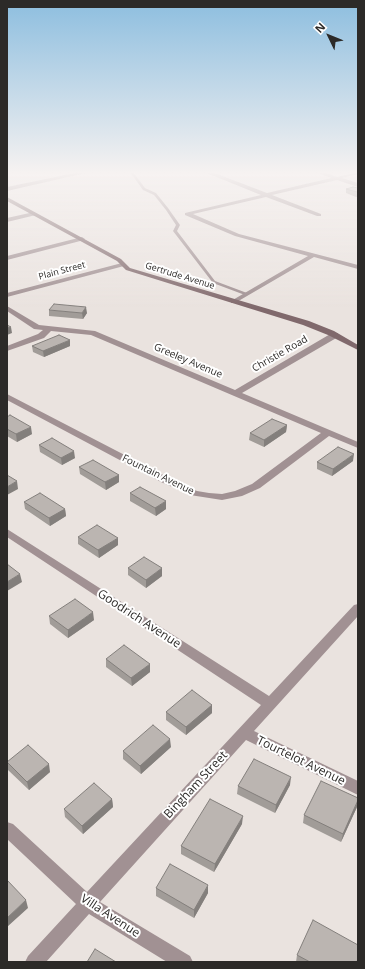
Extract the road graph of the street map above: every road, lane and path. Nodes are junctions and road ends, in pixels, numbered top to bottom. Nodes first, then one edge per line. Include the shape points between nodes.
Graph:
1 (20, 217) edge
2 (40, 217) edge
3 (173, 217) edge
4 (195, 217) edge
5 (7, 220) edge
6 (82, 240) junction
7 (313, 255) junction
8 (7, 258) edge
9 (122, 264) junction
10 (358, 267) edge
11 (246, 294) junction
12 (7, 295) edge
13 (233, 302) junction
14 (7, 308) edge
15 (49, 329) junction
16 (336, 335) junction
17 (358, 348) edge
18 (7, 349) edge
19 (236, 393) junction
20 (7, 397) edge
21 (328, 432) junction
22 (358, 445) edge
23 (7, 532) edge
24 (358, 608) edge
25 (271, 704) junction
26 (244, 733) junction
27 (358, 788) edge
28 (7, 829) edge
29 (87, 903) junction
30 (34, 962) edge
31 (184, 962) edge

1 - 5 street
2 - 6 street, Gertrude Avenue
3 - 11 lane via 178,224 175,231 214,282
4 - 7 street via 236,235
6 - 8 street
6 - 9 street, Gertrude Avenue
7 - 10 street
7 - 11 street
9 - 12 street, Plain Street
9 - 13 street, Gertrude Avenue via 128,269
11 - 13 street
13 - 16 street, Gertrude Avenue
14 - 15 street, Greeley Avenue via 37,327
15 - 18 street via 40,336
15 - 19 street, Greeley Avenue via 92,334
16 - 17 street, Gertrude Avenue
16 - 19 street, Christie Road
19 - 21 street, Greeley Avenue
20 - 21 street, Fountain Avenue via 165,480 194,493 215,496 238,494 256,486
21 - 22 street, Greeley Avenue
23 - 25 street, Goodrich Avenue
24 - 25 street, Bingham Street
25 - 26 street, Bingham Street
26 - 27 street, Tourtelot Avenue
26 - 29 street, Bingham Street
28 - 29 street, Villa Avenue
29 - 30 street, Bingham Street
29 - 31 street, Villa Avenue

